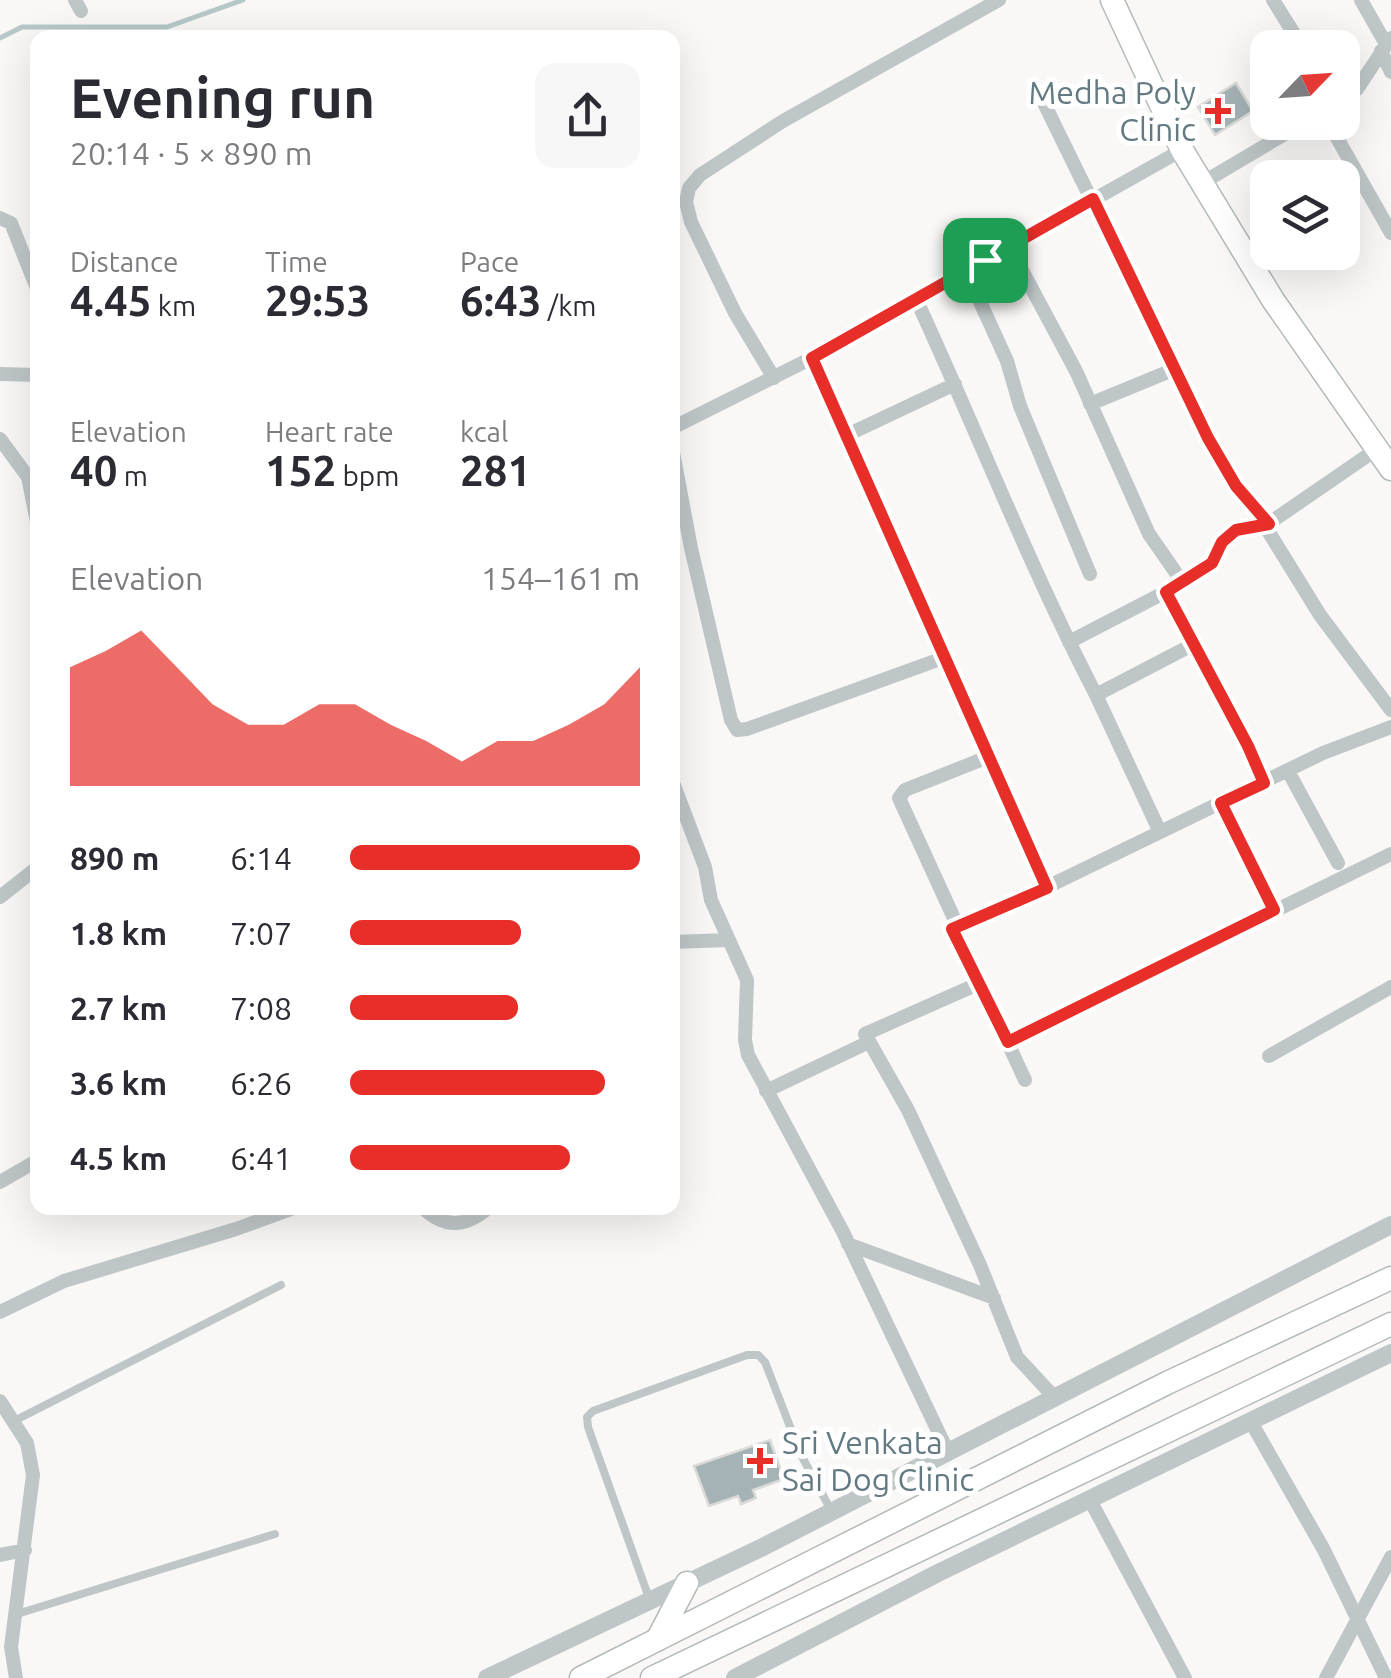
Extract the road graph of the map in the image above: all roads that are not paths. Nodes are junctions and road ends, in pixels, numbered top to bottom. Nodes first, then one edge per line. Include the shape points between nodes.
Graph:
1 (999, 0) edge
2 (1112, 0) edge
3 (1273, 0) edge
4 (1361, 0) edge
5 (1292, 30) edge
6 (1386, 44) edge
7 (1391, 72) edge
8 (1360, 84) edge
9 (1042, 99) dead end
10 (1275, 140) edge
11 (1338, 140) edge
12 (1182, 150) junction
13 (1202, 183) junction
14 (1093, 199) junction
15 (0, 218) edge
16 (1391, 234) edge
17 (1010, 246) junction
18 (30, 271) edge
19 (966, 271) junction
20 (916, 299) junction
21 (812, 358) junction
22 (1176, 369) junction
23 (0, 374) edge
24 (30, 376) edge
25 (774, 378) junction
26 (955, 384) junction
27 (1090, 404) junction
28 (680, 424) edge
29 (847, 435) junction
30 (0, 439) edge
31 (1386, 460) edge
32 (30, 487) edge
33 (680, 490) edge
34 (1267, 525) junction
35 (1090, 574) dead end
36 (1183, 583) junction
37 (1166, 592) junction
38 (1069, 642) junction
39 (1192, 645) junction
40 (946, 657) junction
41 (1096, 694) junction
42 (1391, 710) edge
43 (1391, 727) edge
44 (988, 757) junction
45 (1288, 771) junction
46 (1264, 783) junction
47 (680, 801) edge
48 (1221, 803) junction
49 (1160, 832) junction
50 (1391, 854) edge
51 (1338, 862) dead end
52 (30, 873) edge
53 (0, 874) edge
54 (1047, 888) junction
55 (4, 894) edge
56 (1274, 910) junction
57 (958, 927) junction
58 (729, 940) junction
59 (680, 942) edge
60 (980, 983) junction
61 (1391, 987) edge
62 (869, 1042) junction
63 (1008, 1042) junction
64 (1269, 1056) dead end
65 (1025, 1080) dead end
66 (766, 1091) junction
67 (30, 1165) edge
68 (0, 1182) edge
69 (275, 1215) edge
70 (431, 1215) edge
71 (478, 1215) edge
72 (1391, 1225) edge
73 (848, 1244) junction
74 (1391, 1278) edge
75 (281, 1285) dead end
76 (994, 1298) junction
77 (0, 1312) edge
78 (1391, 1324) edge
79 (1391, 1353) edge
80 (1055, 1398) junction
81 (0, 1401) edge
82 (14, 1421) junction
83 (1250, 1422) junction
84 (948, 1452) junction
85 (1090, 1500) junction
86 (832, 1512) junction
87 (275, 1534) dead end
88 (24, 1550) junction
89 (0, 1555) edge
90 (1391, 1557) edge
91 (687, 1583) junction
92 (650, 1601) junction
93 (16, 1614) junction
94 (1358, 1622) junction
95 (657, 1640) junction
96 (16, 1678) edge
97 (487, 1678) edge
98 (581, 1678) edge
99 (652, 1678) edge
100 (736, 1678) edge
101 (1184, 1678) edge
102 (1326, 1678) edge
103 (1386, 1678) edge

1 - 25 street via 783,121 689,188 691,222
2 - 12 main road
3 - 5 street
4 - 6 street
6 - 7 street
6 - 8 street
9 - 14 street
10 - 13 street
11 - 16 street
12 - 13 main road
12 - 14 street
13 - 31 main road
14 - 17 street
14 - 22 street
15 - 18 street via 11,223
17 - 19 street
17 - 27 street
19 - 20 street
19 - 35 street
20 - 21 street
20 - 26 street
21 - 25 street
21 - 29 street
22 - 27 street
22 - 34 street via 1230,478
23 - 24 street
25 - 28 street
26 - 29 street
26 - 38 street
27 - 36 street via 1148,534
29 - 40 street
30 - 32 street
31 - 34 street
33 - 40 street via 737,730
34 - 36 street via 1236,530 1212,563
34 - 42 street via 1320,615
36 - 37 street
37 - 38 street
37 - 39 street
38 - 41 street
39 - 41 street
39 - 46 street
40 - 44 street
41 - 49 street
43 - 45 street
44 - 54 street
44 - 57 street via 904,790 899,798
45 - 46 street
45 - 51 street
46 - 48 street
47 - 58 street
48 - 49 street
48 - 56 street
49 - 54 street
50 - 56 street
52 - 55 street
53 - 55 street
54 - 57 street
56 - 63 street
57 - 60 street via 952,929
58 - 59 street
58 - 66 street via 749,986 746,1048
60 - 62 street via 865,1034
60 - 63 street
61 - 64 street
62 - 66 street
62 - 76 street via 908,1110
63 - 65 street
66 - 73 street
67 - 68 street
69 - 77 street via 64,1281
70 - 71 street via 454,1224
72 - 80 street
73 - 76 street
73 - 84 street
74 - 95 main road via 1166,1383
75 - 82 lane
76 - 80 street via 1018,1357
78 - 99 main road
79 - 83 street
80 - 84 street
81 - 82 street
82 - 88 street via 33,1476
83 - 85 street
83 - 94 street
84 - 86 street
85 - 100 street
85 - 101 street
86 - 91 street
86 - 92 lane via 758,1355 592,1411 588,1428
87 - 93 lane
88 - 89 street
88 - 93 street
90 - 94 street
91 - 92 street
91 - 95 main road
92 - 97 street
93 - 96 street via 10,1647
94 - 102 street
94 - 103 street
95 - 98 main road

